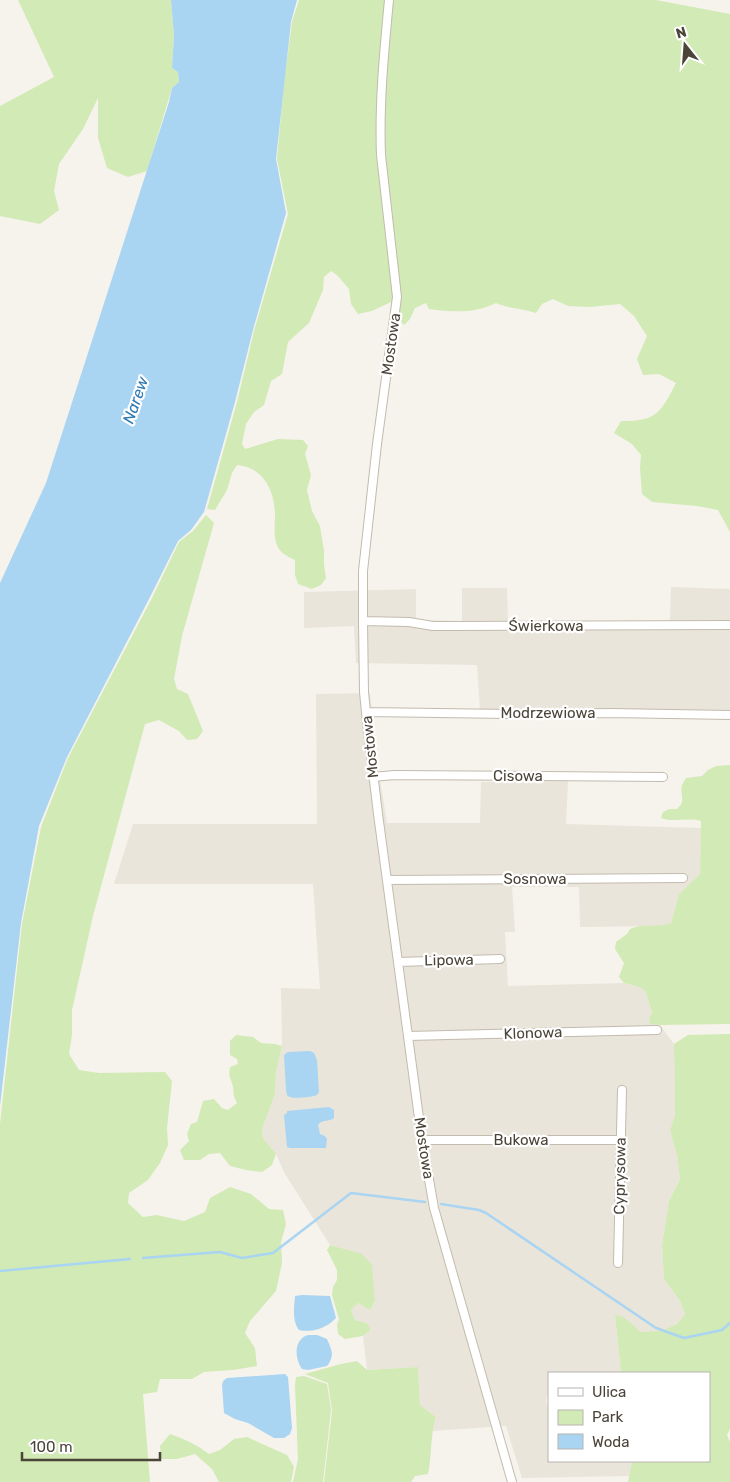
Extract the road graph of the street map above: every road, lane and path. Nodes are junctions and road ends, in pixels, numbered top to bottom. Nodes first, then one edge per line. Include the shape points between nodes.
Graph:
1 (389, 0) edge
2 (362, 622) junction
3 (730, 625) edge
4 (366, 712) junction
5 (730, 715) edge
6 (373, 777) junction
7 (663, 777) dead end
8 (683, 878) dead end
9 (387, 880) junction
10 (500, 959) dead end
11 (398, 962) junction
12 (657, 1030) dead end
13 (408, 1036) junction
14 (622, 1090) dead end
15 (422, 1140) junction
16 (620, 1140) junction
17 (618, 1263) dead end
18 (512, 1482) edge

1 - 2 street, Mostowa via 380,140 397,297 367,531
2 - 3 street, Świerkowa via 410,622 432,626
2 - 4 street, Mostowa
4 - 5 street, Modrzewiowa
4 - 6 street, Mostowa
6 - 7 street, Cisowa
6 - 9 street, Mostowa
8 - 9 street, Sosnowa
9 - 11 street, Mostowa
10 - 11 street, Lipowa
11 - 13 street, Mostowa
12 - 13 street, Klonowa
13 - 15 street, Mostowa
14 - 16 street, Cyprysowa
15 - 16 street, Bukowa
15 - 18 street, Mostowa via 434,1208
16 - 17 street, Cyprysowa

